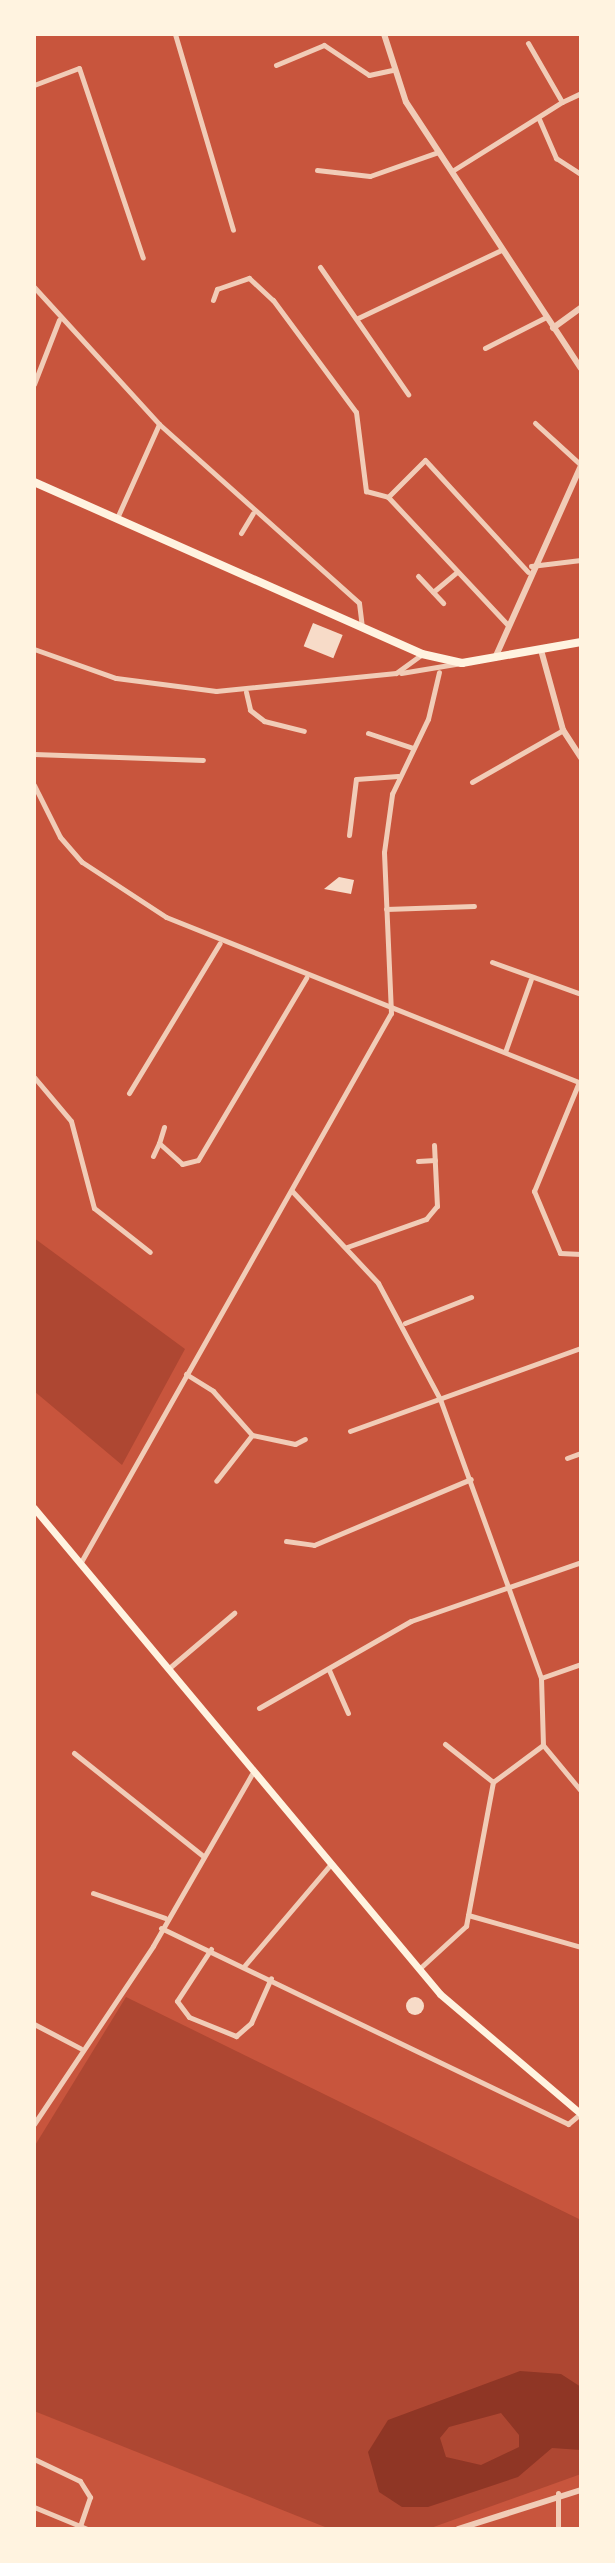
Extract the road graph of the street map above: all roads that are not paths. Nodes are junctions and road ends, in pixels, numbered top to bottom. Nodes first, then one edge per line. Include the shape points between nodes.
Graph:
1 (175, 34) edge
2 (384, 34) edge
3 (528, 43) dead end
4 (276, 65) dead end
5 (393, 70) junction
6 (34, 85) edge
7 (581, 93) edge
8 (562, 102) junction
9 (539, 119) junction
10 (438, 152) junction
11 (317, 170) dead end
12 (452, 171) junction
13 (581, 174) edge
14 (233, 230) dead end
15 (501, 250) junction
16 (143, 258) dead end
17 (320, 267) dead end
18 (34, 287) edge
19 (213, 300) dead end
20 (581, 308) edge
21 (546, 317) junction
22 (358, 318) junction
23 (59, 320) junction
24 (553, 328) junction
25 (485, 348) dead end
26 (581, 368) edge
27 (34, 384) edge
28 (408, 394) dead end
29 (535, 423) dead end
30 (159, 424) junction
31 (581, 466) edge
32 (34, 482) edge
33 (388, 497) junction
34 (253, 513) junction
35 (116, 519) junction
36 (241, 533) dead end
37 (581, 560) edge
38 (530, 569) junction
39 (457, 572) junction
40 (418, 576) dead end
41 (433, 592) junction
42 (443, 603) dead end
43 (507, 624) junction
44 (361, 629) junction
45 (581, 642) edge
46 (34, 649) edge
47 (541, 650) junction
48 (422, 654) junction
49 (495, 658) junction
50 (462, 663) junction
51 (439, 672) junction
52 (396, 673) junction
53 (246, 692) junction
54 (563, 730) junction
55 (304, 731) dead end
56 (368, 733) dead end
57 (413, 748) junction
58 (34, 754) edge
59 (581, 758) edge
60 (203, 760) dead end
61 (398, 776) junction
62 (472, 782) dead end
63 (34, 785) edge
64 (349, 835) dead end
65 (474, 906) dead end
66 (386, 909) junction
67 (220, 943) junction
68 (492, 962) dead end
69 (306, 978) junction
70 (531, 979) junction
71 (581, 994) edge
72 (391, 1013) junction
73 (505, 1052) junction
74 (34, 1077) edge
75 (580, 1083) edge
76 (129, 1093) dead end
77 (164, 1127) dead end
78 (159, 1143) junction
79 (434, 1145) dead end
80 (153, 1156) dead end
81 (435, 1160) junction
82 (418, 1161) dead end
83 (292, 1191) junction
84 (347, 1247) junction
85 (150, 1252) dead end
86 (581, 1254) edge
87 (471, 1297) dead end
88 (405, 1323) junction
89 (581, 1348) edge
90 (186, 1374) junction
91 (440, 1399) junction
92 (350, 1431) dead end
93 (252, 1435) junction
94 (305, 1439) dead end
95 (581, 1453) edge
96 (567, 1458) dead end
97 (215, 1466) dead end
98 (223, 1472) junction
99 (471, 1479) junction
100 (216, 1481) dead end
101 (34, 1508) edge
102 (286, 1541) dead end
103 (81, 1562) junction
104 (581, 1562) edge
105 (508, 1590) junction
106 (234, 1613) dead end
107 (581, 1664) edge
108 (167, 1669) junction
109 (329, 1669) junction
110 (541, 1678) junction
111 (259, 1708) dead end
112 (348, 1713) dead end
113 (445, 1744) dead end
114 (543, 1745) junction
115 (74, 1753) dead end
116 (252, 1774) junction
117 (493, 1782) junction
118 (581, 1791) edge
119 (202, 1855) junction
120 (331, 1864) junction
121 (93, 1893) dead end
122 (468, 1915) junction
123 (165, 1918) junction
124 (161, 1928) junction
125 (581, 1947) edge
126 (211, 1949) junction
127 (245, 1965) junction
128 (419, 1969) junction
129 (271, 1978) junction
130 (34, 2024) edge
131 (80, 2048) junction
132 (581, 2114) edge
133 (34, 2124) edge
134 (34, 2459) edge
135 (581, 2490) edge
136 (558, 2493) junction
137 (34, 2507) edge
138 (80, 2526) junction
139 (87, 2529) edge
140 (458, 2529) edge
141 (558, 2529) edge

1 - 14 street
2 - 5 street
3 - 8 street
4 - 5 street via 324,45 369,75
5 - 10 street
6 - 16 street via 79,68
7 - 8 street
8 - 9 street
9 - 12 street
9 - 13 street via 556,158
10 - 11 street via 370,176
10 - 12 street
12 - 15 street
15 - 21 street
15 - 22 street
17 - 22 street
18 - 23 street
19 - 33 street via 217,289 249,278 273,300 356,412 366,491
20 - 24 street
21 - 24 street
21 - 25 street
22 - 28 street
23 - 27 street
23 - 30 street
24 - 26 street
29 - 31 street
30 - 34 street
30 - 35 street
31 - 38 street
32 - 35 main road
33 - 38 street via 425,460
33 - 39 street
34 - 36 street
34 - 44 street via 359,603
35 - 44 main road
37 - 38 street
38 - 43 street
39 - 41 street
39 - 43 street
40 - 41 street
41 - 42 street
43 - 49 street
44 - 48 main road
45 - 47 main road
46 - 53 street via 116,678
47 - 49 main road
47 - 54 street
48 - 50 main road
48 - 52 street
49 - 50 main road
50 - 51 street
51 - 52 street
51 - 57 street via 442,681
52 - 53 street
53 - 55 street via 250,710 264,721
54 - 59 street
54 - 62 street
56 - 57 street
57 - 61 street
58 - 60 street
61 - 64 street via 356,779
61 - 66 street via 384,852
63 - 67 street via 60,837 82,862
65 - 66 street
66 - 72 street
67 - 69 street
67 - 76 street
68 - 70 street
69 - 72 street
69 - 78 street via 198,1160 182,1164
70 - 71 street
70 - 73 street
72 - 73 street
72 - 83 street
73 - 75 street
74 - 85 street via 71,1121 94,1208
75 - 86 street via 534,1191 560,1253
77 - 78 street
78 - 80 street
79 - 81 street
81 - 82 street
81 - 84 street via 437,1206 426,1219
83 - 84 street
83 - 90 street
84 - 88 street
87 - 88 street
88 - 91 street
89 - 91 street
90 - 93 street via 213,1391
90 - 103 street
91 - 92 street
91 - 99 street
93 - 94 street via 295,1444
93 - 98 street
95 - 96 street
97 - 98 street
98 - 100 street
99 - 102 street via 314,1545
99 - 105 street
101 - 103 main road
103 - 108 main road
104 - 105 street
105 - 109 street via 411,1621
105 - 110 street
106 - 108 street
107 - 110 street
108 - 116 main road
109 - 111 street
109 - 112 street
110 - 114 street
113 - 117 street
114 - 117 street
114 - 118 street
115 - 119 street
116 - 119 street
116 - 120 main road
117 - 122 street
119 - 123 street
120 - 127 street
120 - 128 main road
121 - 123 street
122 - 125 street
122 - 128 street via 466,1926
123 - 124 street
124 - 126 street
124 - 131 street
126 - 127 street
126 - 129 street via 177,2001 189,2017 236,2036 251,2023
127 - 129 street
128 - 132 main road
129 - 132 street via 568,2124
130 - 131 street
131 - 133 street
134 - 138 street via 80,2481 90,2497
135 - 136 street
136 - 140 street
136 - 141 street
137 - 138 street
138 - 139 street

